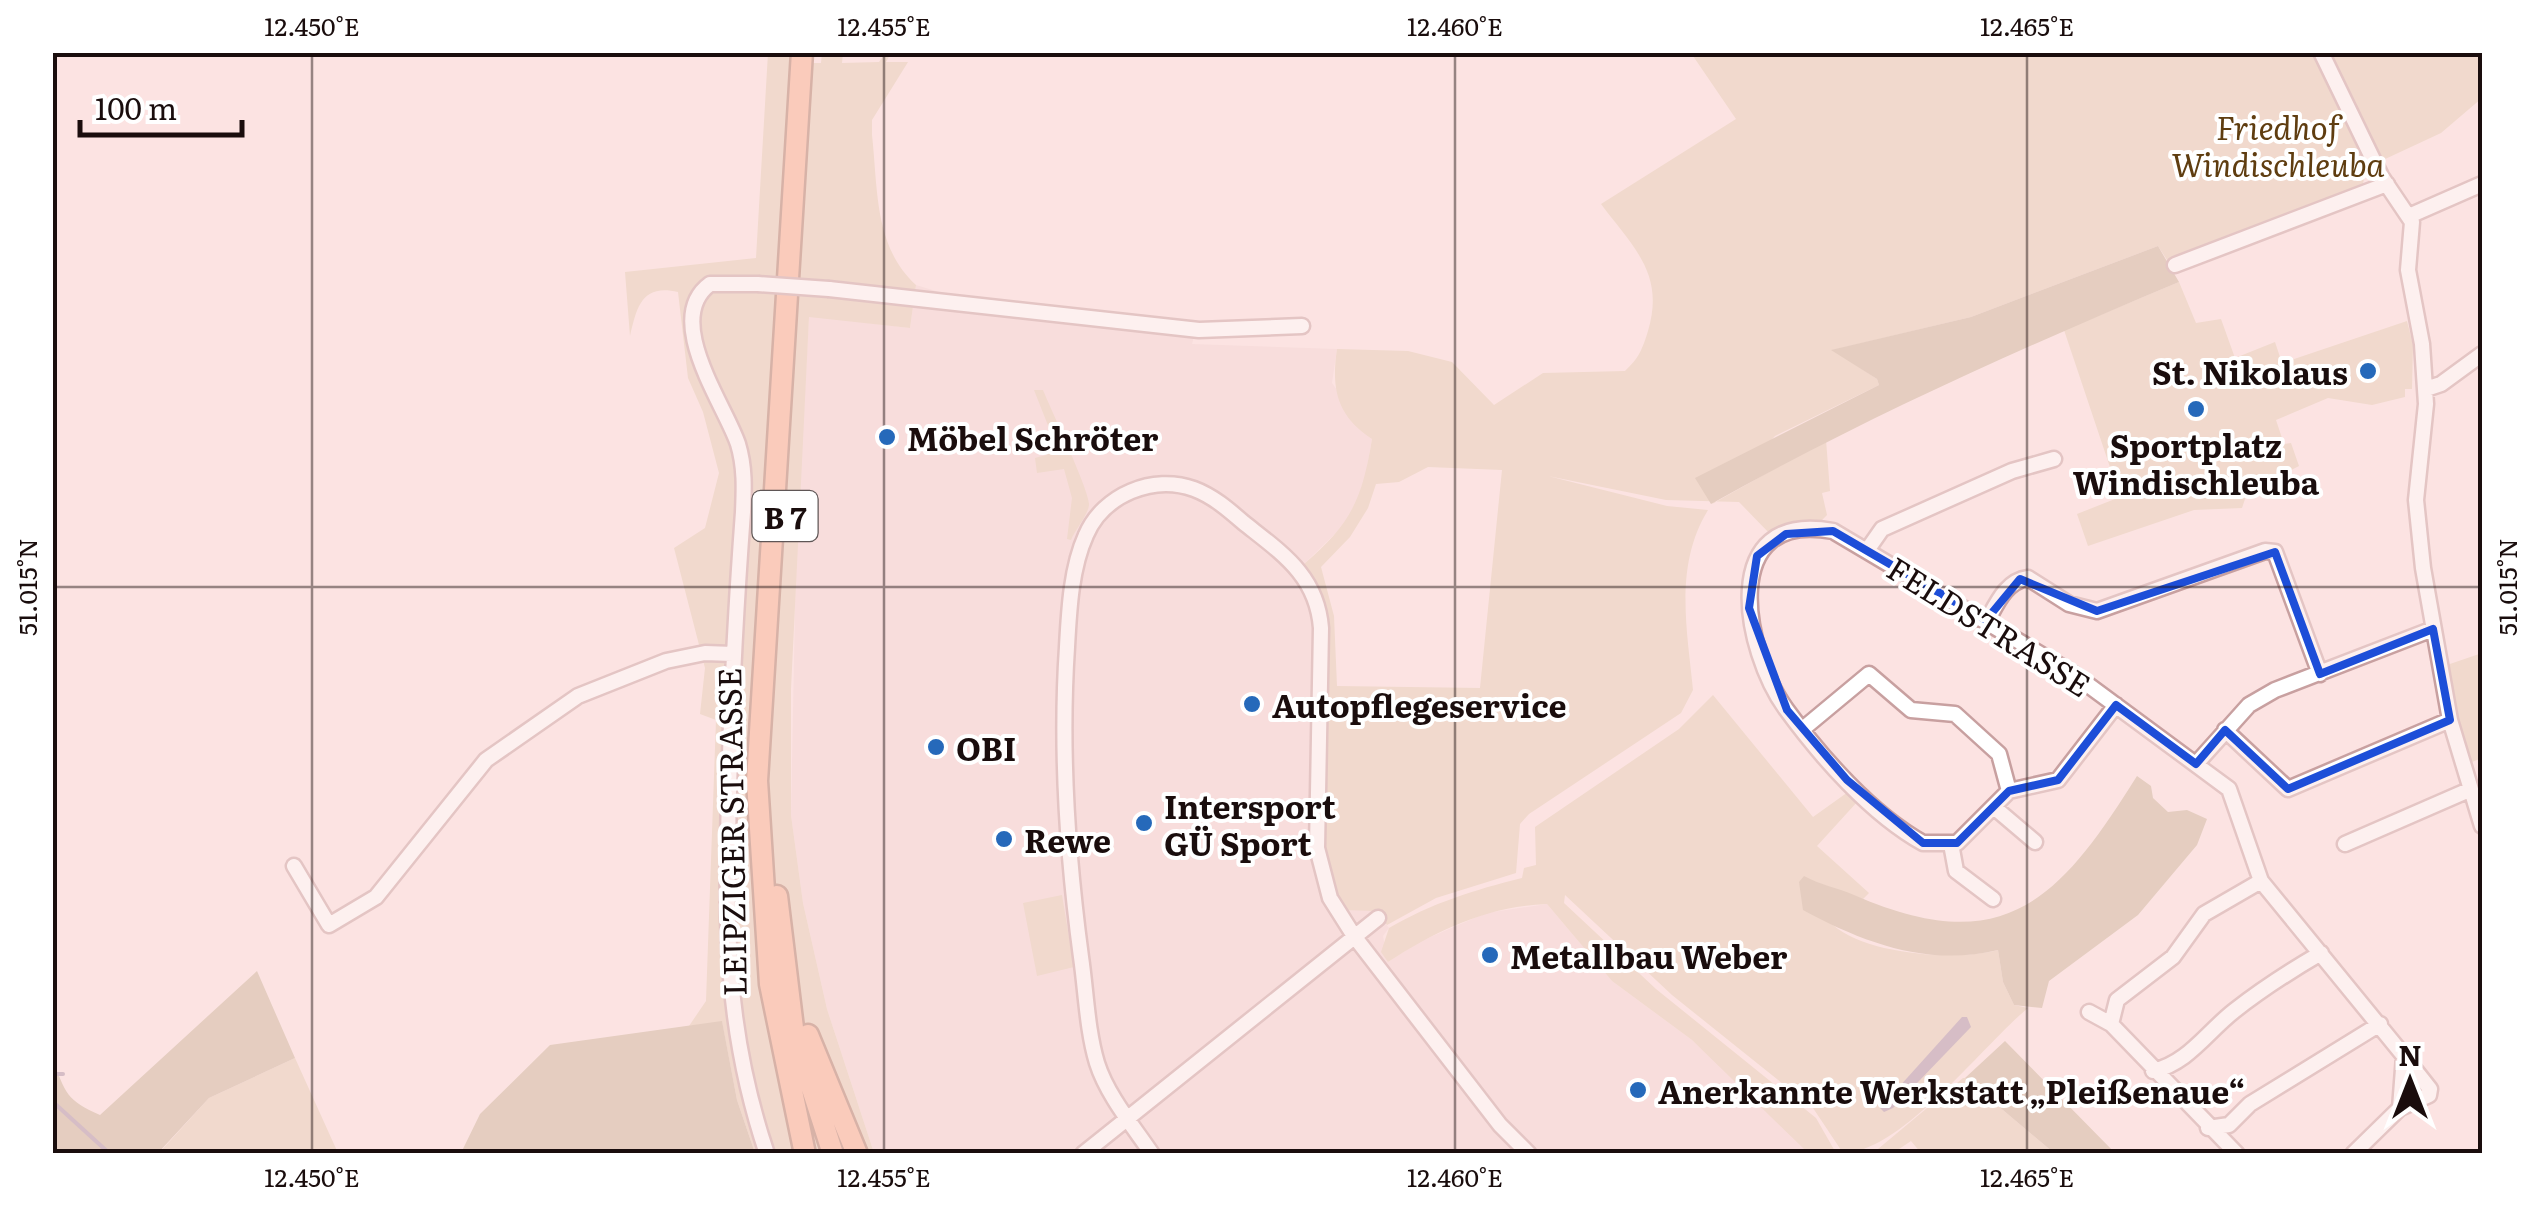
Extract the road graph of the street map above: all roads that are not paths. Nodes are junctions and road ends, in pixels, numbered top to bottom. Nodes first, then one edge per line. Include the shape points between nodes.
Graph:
1 (802, 52) edge
2 (815, 52) edge
3 (2320, 52) edge
4 (2387, 184) junction
5 (2482, 184) edge
6 (2409, 216) junction
7 (2176, 265) dead end
8 (1302, 326) dead end
9 (2482, 354) edge
10 (2426, 389) junction
11 (2054, 458) dead end
12 (1868, 549) junction
13 (1987, 621) junction
14 (2433, 629) junction
15 (733, 654) junction
16 (2320, 674) junction
17 (2116, 705) junction
18 (2450, 720) junction
19 (1804, 728) junction
20 (2225, 730) junction
21 (2196, 764) junction
22 (2468, 790) junction
23 (2009, 791) junction
24 (1995, 808) junction
25 (2482, 826) edge
26 (2035, 842) dead end
27 (1950, 844) junction
28 (2345, 844) dead end
29 (294, 866) dead end
30 (2261, 881) junction
31 (1993, 899) dead end
32 (766, 918) junction
33 (1378, 918) dead end
34 (1354, 936) junction
35 (2321, 953) junction
36 (789, 980) junction
37 (2117, 1000) junction
38 (2111, 1024) junction
39 (2380, 1024) junction
40 (793, 1028) junction
41 (2404, 1056) junction
42 (2172, 1069) junction
43 (2154, 1071) junction
44 (2170, 1088) junction
45 (2400, 1108) junction
46 (1127, 1118) junction
47 (2228, 1126) junction
48 (2208, 1128) junction
49 (2231, 1149) edge
50 (767, 1154) edge
51 (805, 1154) edge
52 (833, 1154) edge
53 (858, 1154) edge
54 (1083, 1154) edge
55 (1152, 1154) edge
56 (1528, 1154) edge
57 (2353, 1154) edge

1 - 32 highway, B 7 via 758,712
2 - 36 highway, B 7 via 772,729 774,852
3 - 4 street
4 - 6 street
4 - 7 street
5 - 6 street
6 - 10 street via 2408,270
8 - 15 street, bridge via 1199,330 829,290 710,284 695,306 704,376 743,465
9 - 10 street
10 - 14 street via 2416,500
11 - 12 street via 1882,529
12 - 13 street, FELDSTRASSE
12 - 19 street, FELDSTRASSE via 1814,528 1770,542 1750,572 1749,608 1773,687
13 - 16 street via 2020,579 2097,611 2275,552
13 - 17 street, FELDSTRASSE
14 - 16 street
14 - 18 street
15 - 29 street, LEIPZIGER STRASSE via 666,661 578,696 486,760 376,897 329,925
15 - 50 street, LEIPZIGER STRASSE via 729,978 741,1065
16 - 20 street via 2249,706
17 - 21 street, FELDSTRASSE
17 - 23 street via 2058,780
18 - 20 street via 2288,789
18 - 22 street
19 - 23 street via 1869,674 1911,710 1955,714 1999,754
19 - 27 street via 1847,780 1909,836 1923,844
20 - 21 street
21 - 30 street, FELDSTRASSE via 2230,789
22 - 25 street
22 - 28 street
23 - 24 street
24 - 26 street
24 - 27 street via 1970,835
27 - 31 street via 1956,872
30 - 35 street
30 - 37 street via 2204,914 2174,957
32 - 40 highway, B 7
32 - 51 highway via 777,1030
33 - 34 street
34 - 46 street
34 - 46 street via 1330,898 1317,848 1321,628 1315,593 1294,564 1209,496 1169,484 1126,493 1099,513 1079,553 1067,643 1063,782 1095,1054
34 - 56 street
35 - 39 street
35 - 42 street via 2229,1014
36 - 40 highway, B 7
36 - 53 highway
37 - 38 street
37 - 38 street via 2089,1012
38 - 43 street
39 - 41 street
39 - 47 street via 2250,1104
40 - 52 highway, B 7
41 - 45 street
41 - 45 street via 2430,1089
42 - 43 street
42 - 44 street
43 - 44 street
44 - 48 street
45 - 57 street
46 - 54 street
46 - 55 street
47 - 48 street
47 - 49 street
48 - 49 street

